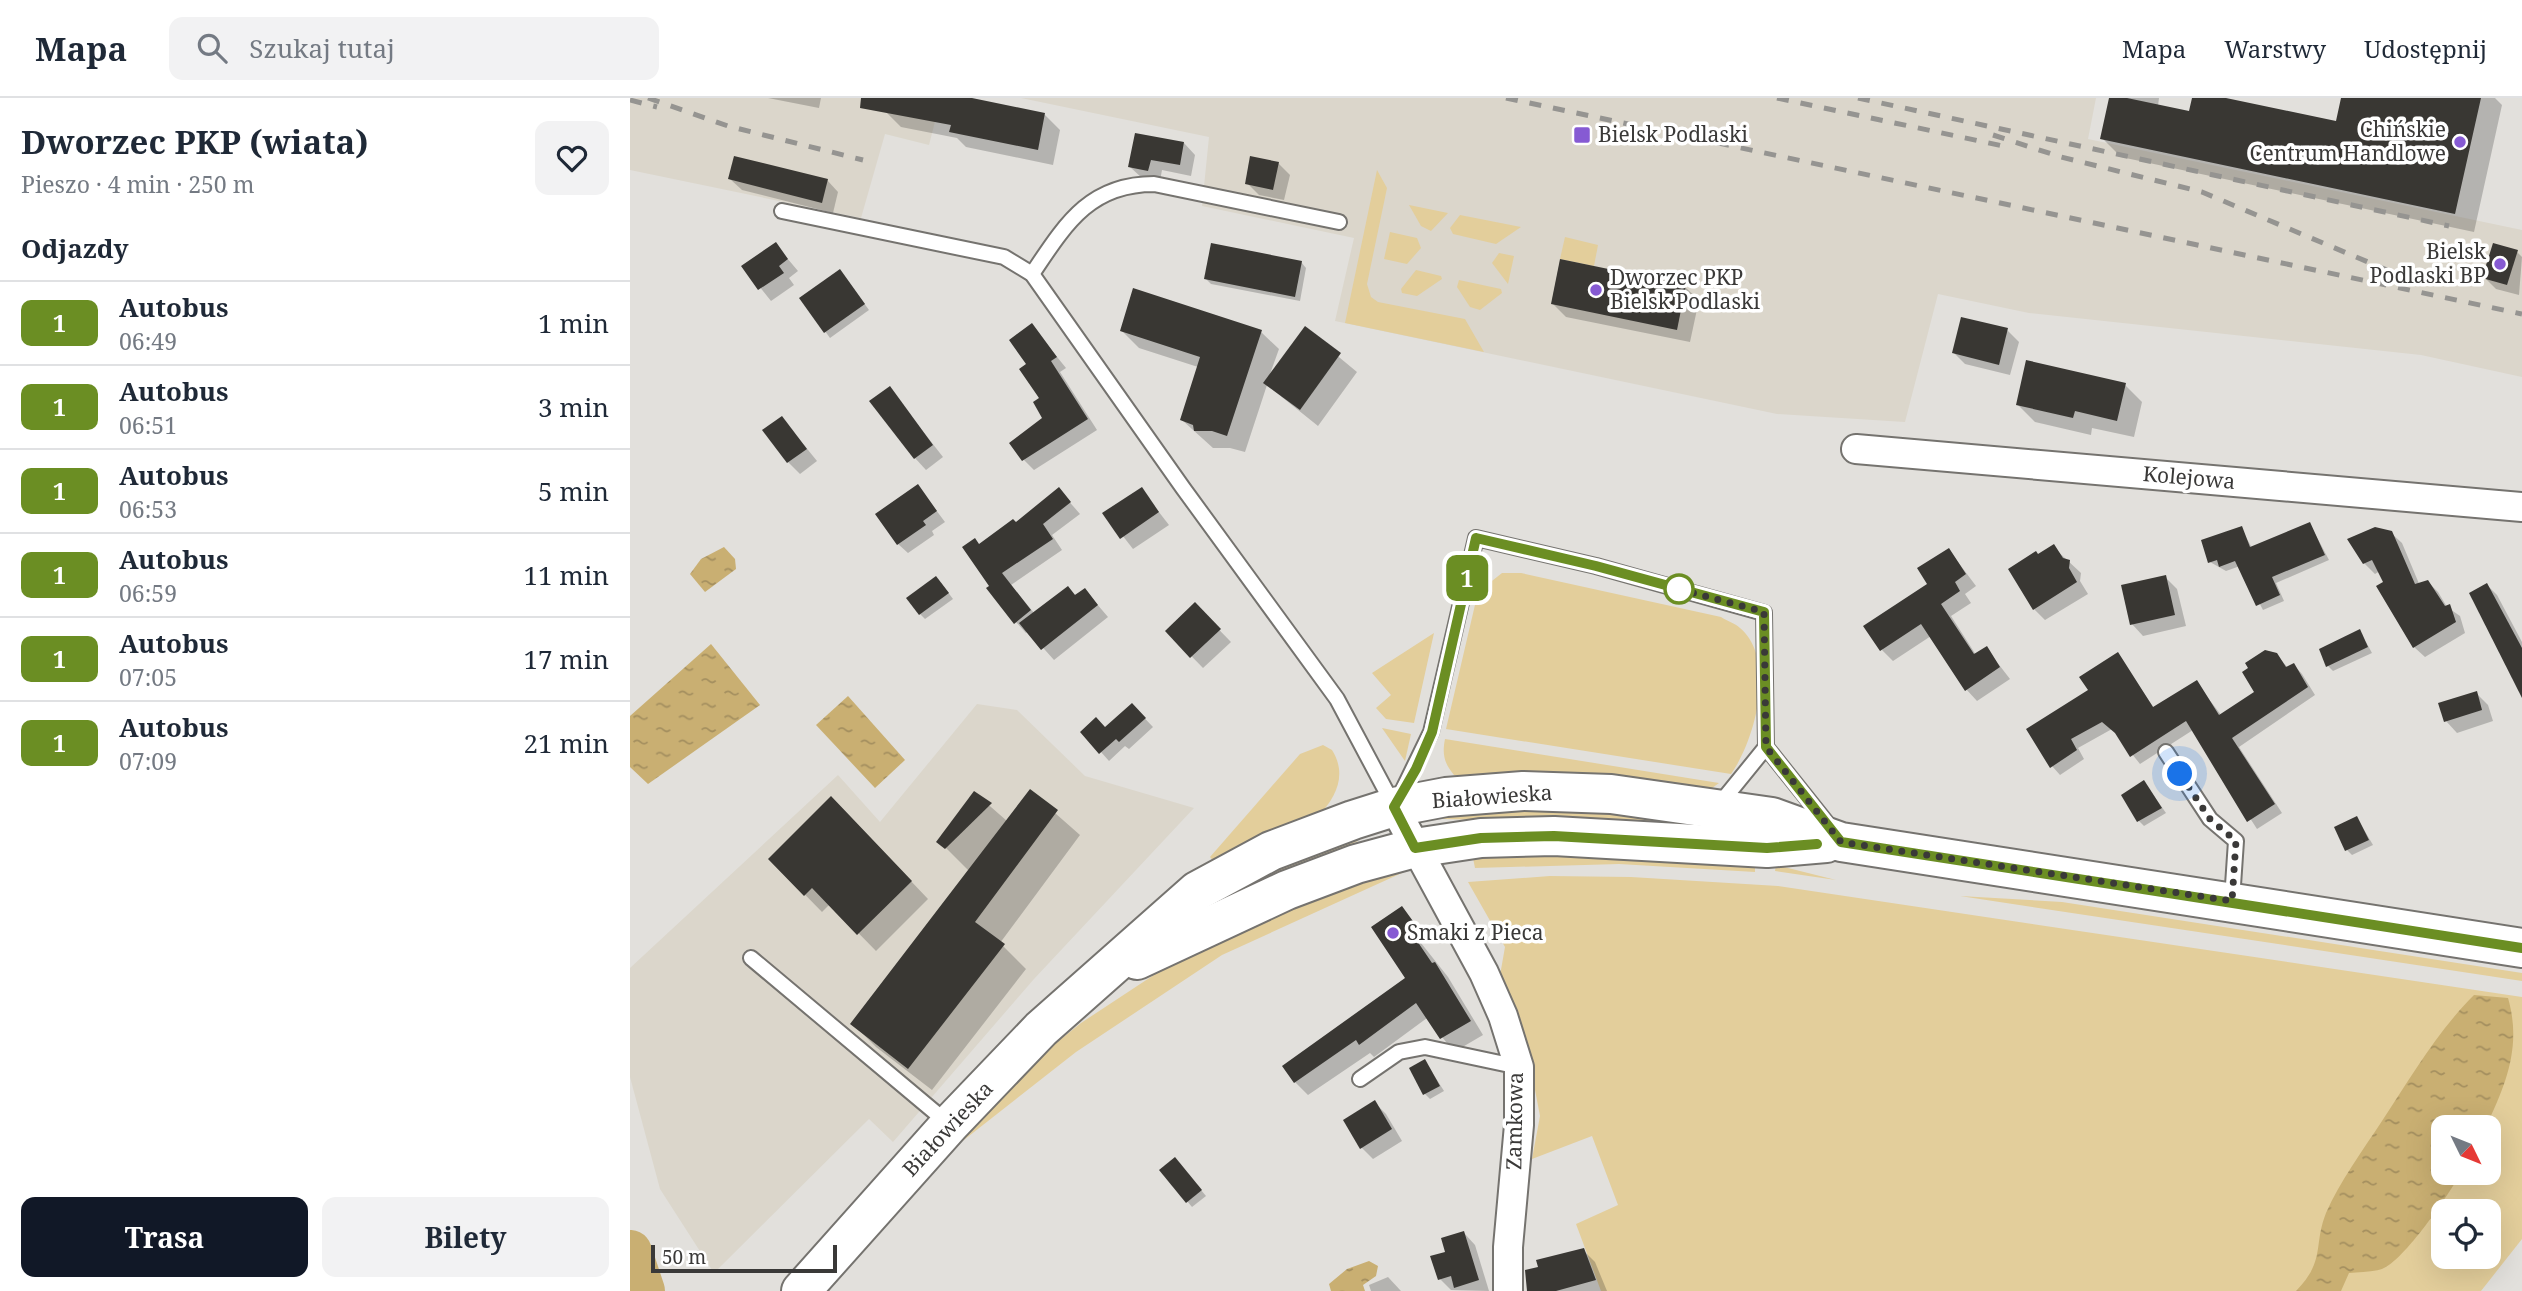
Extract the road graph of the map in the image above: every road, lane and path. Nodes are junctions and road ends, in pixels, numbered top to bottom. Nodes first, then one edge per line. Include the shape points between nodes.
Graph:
1 (782, 211) dead end
2 (1339, 222) dead end
3 (1032, 274) junction
4 (1856, 449) dead end
5 (2522, 507) edge
6 (1766, 747) junction
7 (2166, 752) dead end
8 (1394, 807) junction
9 (1716, 809) junction
10 (1687, 841) junction
11 (1841, 842) junction
12 (1415, 848) junction
13 (2232, 901) junction
14 (2522, 948) edge
15 (751, 958) dead end
16 (1103, 975) junction
17 (1519, 1067) junction
18 (1360, 1079) dead end
19 (950, 1124) junction
20 (801, 1291) edge
21 (1508, 1291) edge

1 - 3 lane via 1004,257
2 - 3 lane via 1154,184 1134,184 1086,204
3 - 8 lane via 1337,699
4 - 5 street, Kolejowa
6 - 8 lane via 1764,612 1476,538 1432,732
6 - 9 lane
6 - 11 lane
7 - 13 lane via 2210,819 2236,841
8 - 9 main road, Białowieska via 1524,790 1611,794
8 - 12 street, Zamkowa
8 - 16 main road, Białowieska via 1272,851 1197,891
9 - 10 lane
9 - 11 main road, Białowieska via 1772,817
10 - 11 main road, Białowieska via 1767,848
10 - 12 main road, Białowieska via 1554,836 1481,838
11 - 13 main road, Białowieska
12 - 16 main road, Białowieska via 1287,890
12 - 17 street, Zamkowa via 1484,973
13 - 14 main road, Białowieska
15 - 19 lane
16 - 19 main road, Białowieska via 1041,1030
17 - 18 lane via 1426,1047 1399,1052
17 - 21 street, Zamkowa
19 - 20 main road, Białowieska

